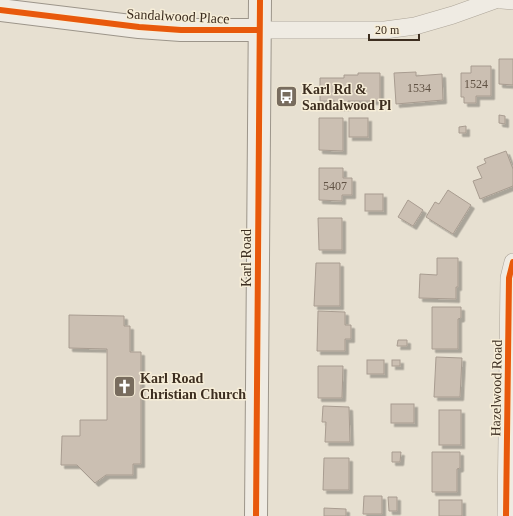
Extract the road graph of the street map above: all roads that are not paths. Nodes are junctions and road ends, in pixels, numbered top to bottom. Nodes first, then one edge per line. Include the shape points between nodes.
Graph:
1 (260, 0) edge
2 (495, 0) edge
3 (502, 0) edge
4 (513, 1) edge
5 (0, 10) edge
6 (259, 30) junction
7 (513, 262) edge
8 (256, 516) edge
9 (506, 516) edge

1 - 6 main road, Karl Road
2 - 6 street, Sandalwood Place via 415,26 384,30
3 - 4 street
5 - 6 main road, Sandalwood Place via 139,27
6 - 8 main road, Karl Road
7 - 9 street, Hazelwood Road via 509,278

